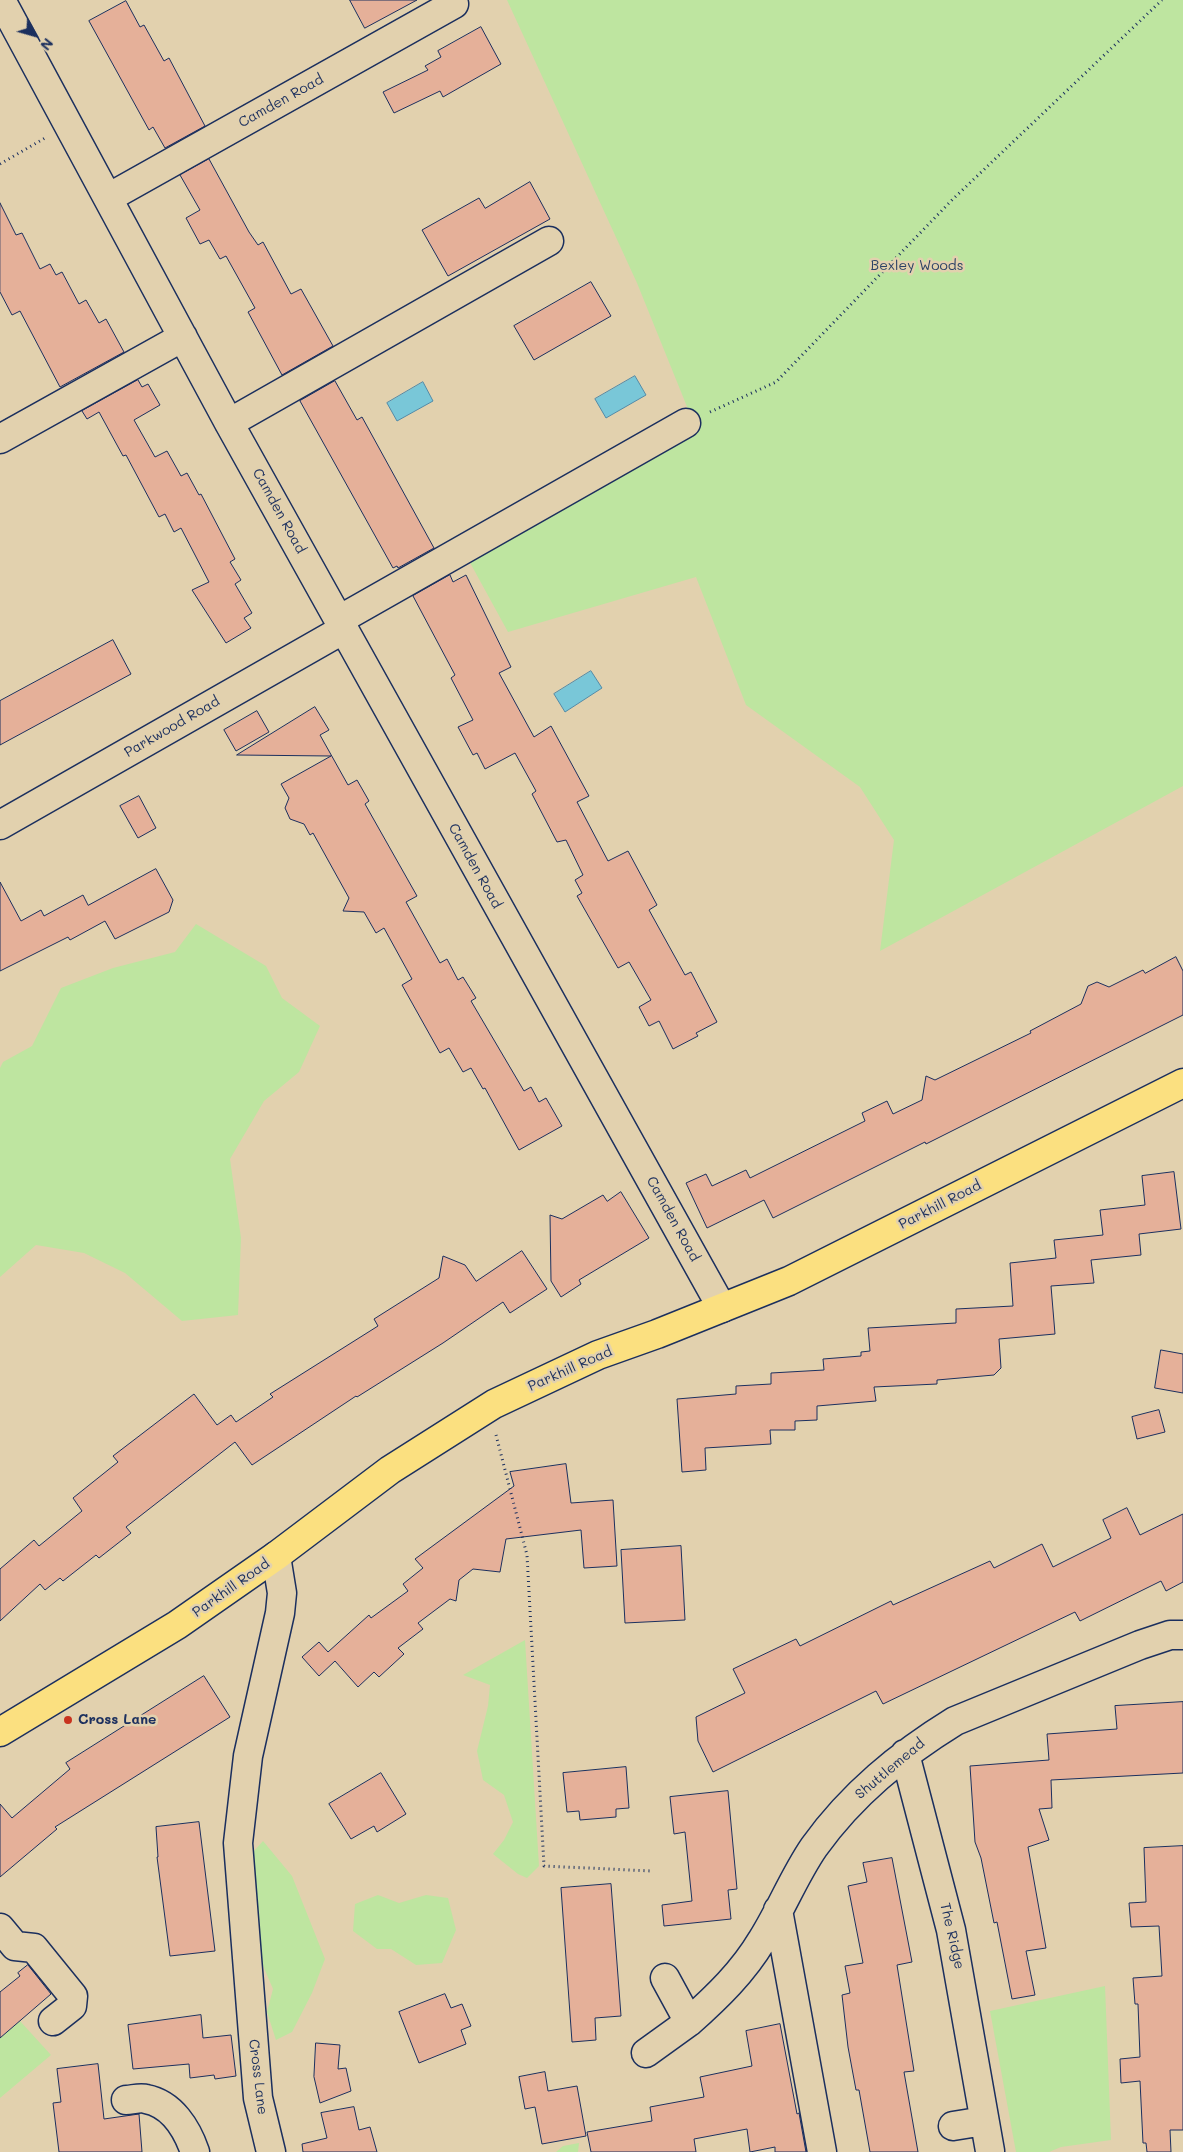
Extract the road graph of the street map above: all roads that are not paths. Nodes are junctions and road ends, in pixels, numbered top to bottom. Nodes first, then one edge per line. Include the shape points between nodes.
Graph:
1 (1, 0) edge
2 (454, 4) dead end
3 (108, 198) junction
4 (549, 241) dead end
5 (183, 337) junction
6 (229, 423) junction
7 (686, 423) road end
8 (0, 439) edge
9 (342, 624) junction
10 (0, 825) edge
11 (1183, 1083) edge
12 (722, 1308) junction
13 (276, 1556) junction
14 (1183, 1635) edge
15 (0, 1732) edge
16 (905, 1754) junction
17 (778, 1910) junction
18 (0, 1928) edge
19 (665, 1978) dead end
20 (53, 2021) dead end
21 (689, 2022) junction
22 (646, 2053) dead end
23 (126, 2100) dead end
24 (984, 2121) junction
25 (953, 2126) dead end
26 (990, 2151) edge
27 (195, 2152) edge
28 (271, 2152) edge
29 (822, 2152) edge

1 - 3 street, Camden Road
2 - 3 street, Camden Road
3 - 5 street, Camden Road
4 - 6 street
5 - 6 street, Camden Road
5 - 8 street
6 - 9 street, Camden Road
7 - 9 street, Parkwood Road
9 - 10 street, Parkwood Road
9 - 12 street, Camden Road
11 - 12 main road, Parkhill Road via 802,1275
12 - 13 main road, Parkhill Road via 598,1355 483,1410 390,1470
13 - 15 main road, Parkhill Road via 144,1647
13 - 28 street, Cross Lane via 282,1593 280,1613 248,1756 238,1843 258,2098
14 - 16 street, Shuttlemead via 1170,1635 1140,1644 955,1721
16 - 17 street, Shuttlemead via 876,1776 839,1815 814,1849
16 - 24 street, The Ridge via 952,1930
17 - 21 street, Shuttlemead via 746,1966
17 - 29 street
18 - 20 street via 15,1946 34,1948 73,1996 72,2006
19 - 21 street
21 - 22 street, Shuttlemead
23 - 27 street via 145,2098 164,2106 187,2132
24 - 25 street
24 - 26 street, The Ridge

